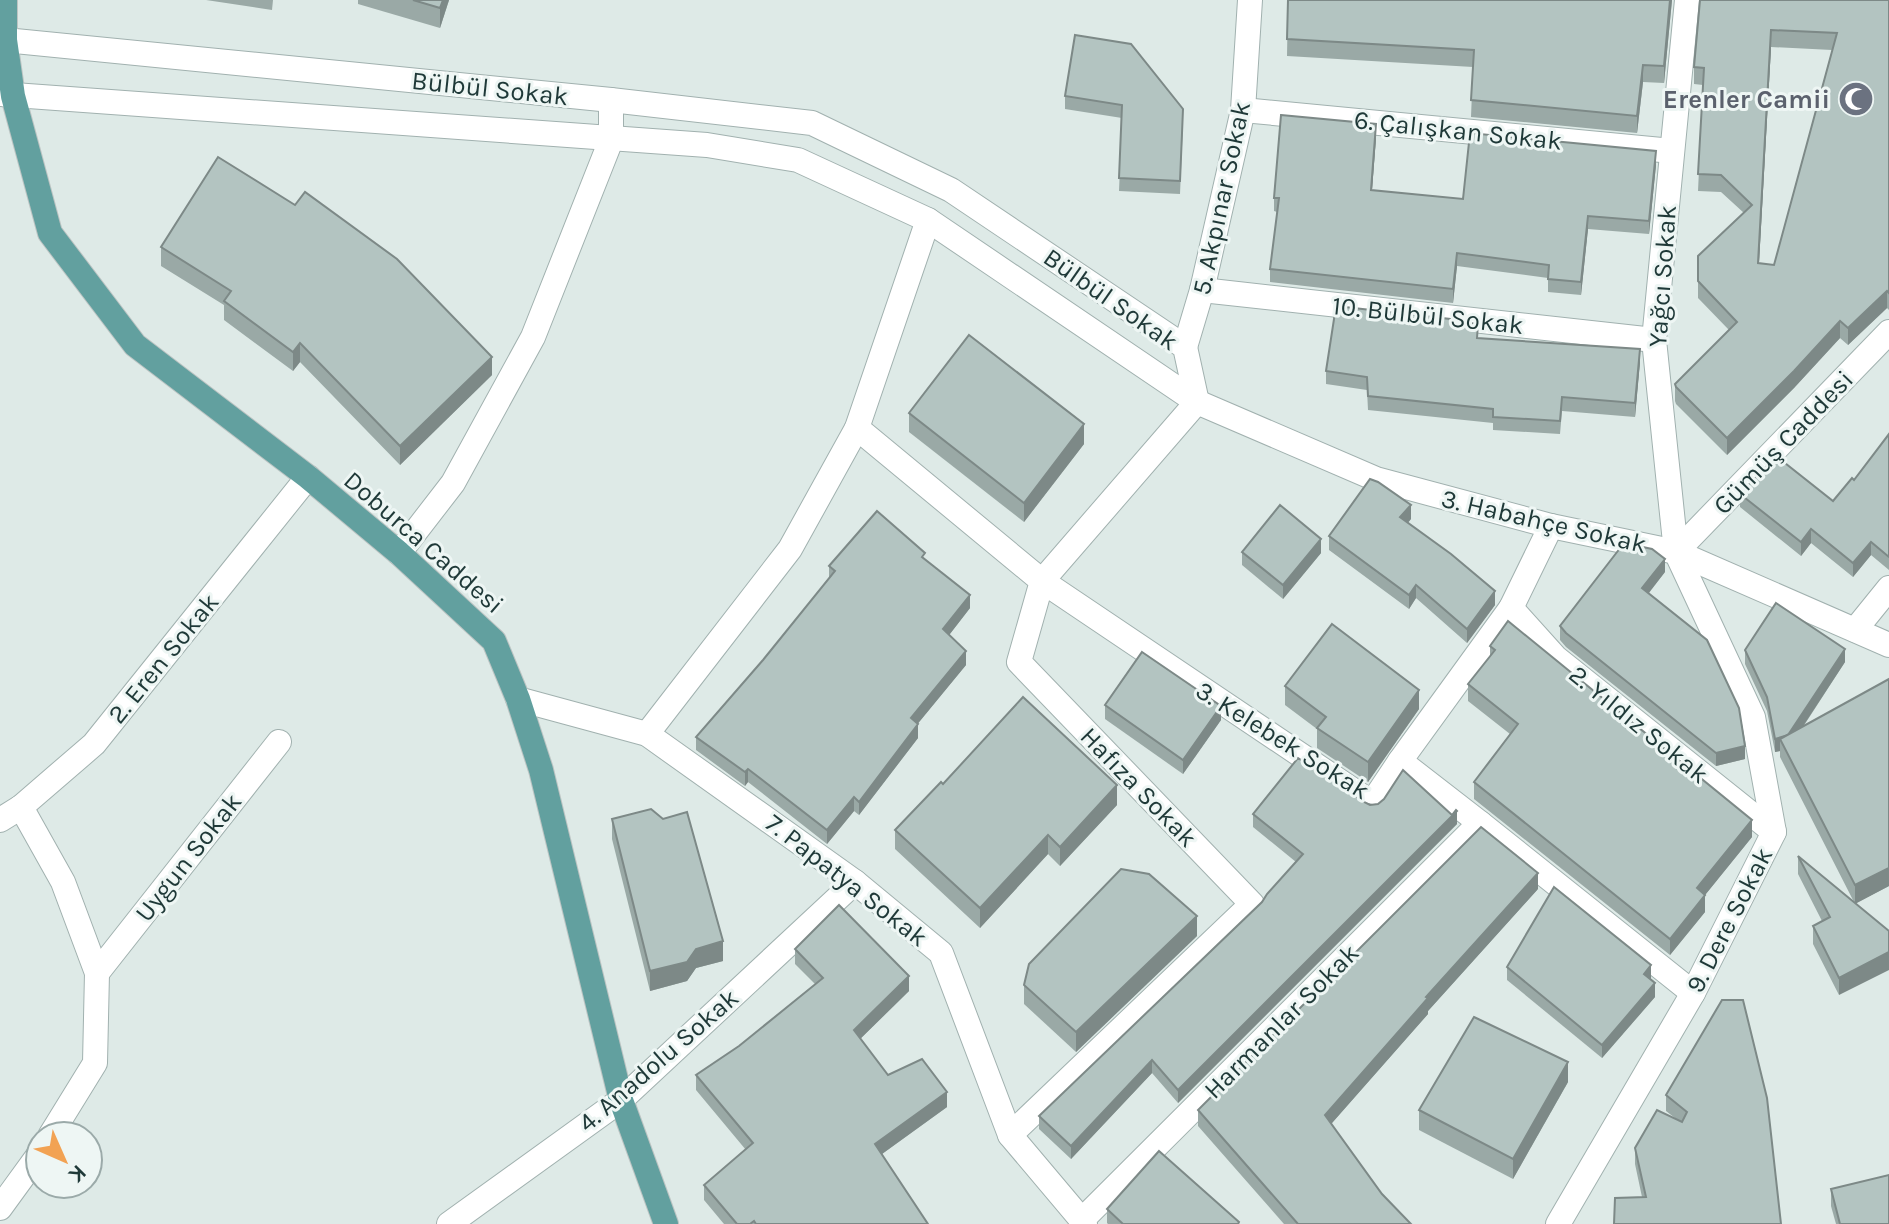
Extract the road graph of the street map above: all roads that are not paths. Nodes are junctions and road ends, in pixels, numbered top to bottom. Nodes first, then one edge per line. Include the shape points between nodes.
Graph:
1 (5, 0) edge
2 (1250, 0) edge
3 (1687, 0) edge
4 (5, 40) junction
5 (6, 95) edge
6 (611, 100) junction
7 (1243, 110) junction
8 (611, 140) junction
9 (1672, 151) junction
10 (928, 220) junction
11 (1202, 290) junction
12 (1889, 332) edge
13 (1654, 340) junction
14 (1185, 347) junction
15 (1197, 402) junction
16 (857, 428) junction
17 (308, 477) junction
18 (1551, 526) junction
19 (1676, 552) junction
20 (399, 553) junction
21 (1042, 581) junction
22 (1889, 588) edge
23 (1511, 608) junction
24 (1855, 630) junction
25 (1889, 645) edge
26 (518, 699) junction
27 (647, 734) junction
28 (279, 742) dead end
29 (1400, 761) junction
30 (21, 807) junction
31 (0, 820) edge
32 (1480, 823) junction
33 (1774, 832) junction
34 (855, 882) junction
35 (97, 973) junction
36 (1693, 993) junction
37 (621, 1100) junction
38 (60, 1120) edge
39 (1010, 1135) junction
40 (24, 1175) edge
41 (0, 1208) edge
42 (1083, 1222) edge
43 (449, 1224) edge
44 (666, 1224) edge
45 (1558, 1224) edge

1 - 4 main road, Doburca Caddesi
2 - 7 street, 5. Akpınar Sokak
3 - 9 street, Yağcı Sokak
4 - 5 main road, Doburca Caddesi
4 - 6 street, Bülbül Sokak
5 - 8 street, Bülbül Sokak
5 - 17 main road, Doburca Caddesi via 50,233 135,345
6 - 8 street
6 - 14 street, Bülbül Sokak via 812,123 951,190
7 - 9 street, 6. Çalışkan Sokak
7 - 11 street, 5. Akpınar Sokak
8 - 10 street, Bülbül Sokak via 707,145 798,160
8 - 20 street via 533,337 453,483
9 - 13 street, Yağcı Sokak
10 - 15 street, Bülbül Sokak
10 - 16 street
11 - 13 street, 10. Bülbül Sokak
11 - 14 street, 5. Akpınar Sokak
12 - 19 street, Gümüş Caddesi
13 - 19 street, Yağcı Sokak
14 - 15 street, Bülbül Sokak
15 - 18 street, 3. Habahçe Sokak via 1376,479
15 - 21 street
16 - 21 street
16 - 27 street via 790,549
17 - 20 main road, Doburca Caddesi
17 - 30 street, 2. Eren Sokak via 94,744
18 - 19 street, 3. Habahçe Sokak
18 - 23 street
19 - 24 street, 3. Habahçe Sokak
19 - 33 street, 9. Dere Sokak via 1753,717
20 - 26 main road, Doburca Caddesi via 494,641
21 - 29 street, 3. Kelebek Sokak via 1372,803
21 - 39 street, Hafıza Sokak via 1019,662 1252,904
22 - 24 street
23 - 29 street
23 - 33 street, 2. Yıldız Sokak via 1556,658
24 - 25 street, 3. Habahçe Sokak
26 - 27 street, 7. Papatya Sokak
26 - 37 main road, Doburca Caddesi via 541,770
27 - 34 street, 7. Papatya Sokak
28 - 35 street, Uygun Sokak
29 - 32 street, 3. Kelebek Sokak
30 - 31 street, 2. Eren Sokak
30 - 35 street via 63,882
32 - 36 street, 3. Kelebek Sokak
32 - 42 street, Harmanlar Sokak
33 - 36 street, 9. Dere Sokak
34 - 37 street, 4. Anadolu Sokak
34 - 39 street, 7. Papatya Sokak via 941,953
35 - 38 street via 95,1063
36 - 45 street, 9. Dere Sokak
37 - 43 street, 4. Anadolu Sokak
37 - 44 main road, Doburca Caddesi
39 - 42 street, 7. Papatya Sokak
40 - 41 street

